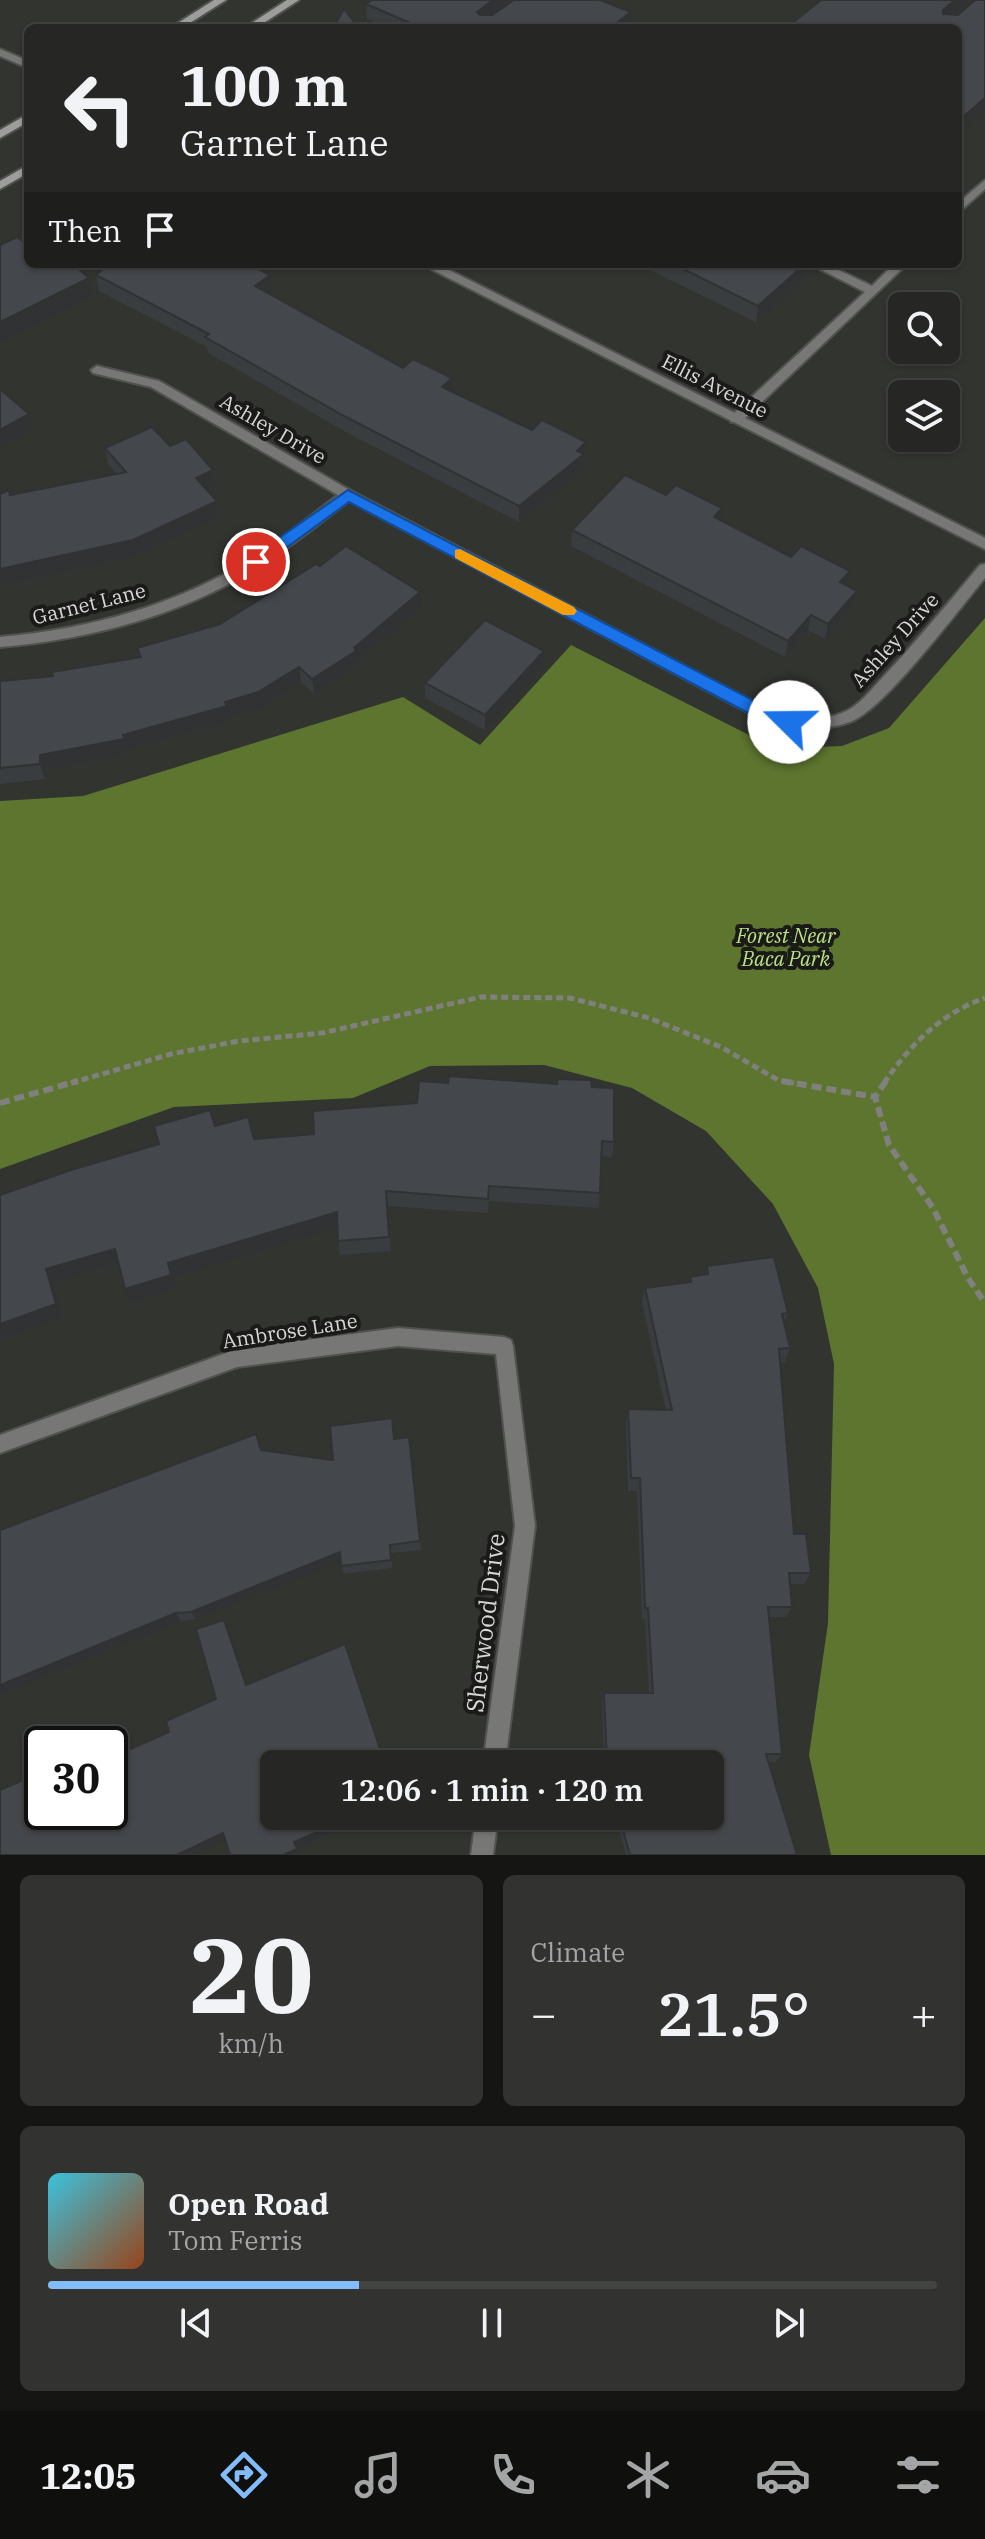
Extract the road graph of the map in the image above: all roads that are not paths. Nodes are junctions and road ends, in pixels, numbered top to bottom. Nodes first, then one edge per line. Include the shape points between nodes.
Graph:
1 (221, 0) edge
2 (294, 0) edge
3 (182, 24) edge
4 (255, 24) edge
5 (0, 52) edge
6 (24, 63) edge
7 (24, 120) edge
8 (0, 135) edge
9 (24, 171) edge
10 (985, 183) edge
11 (0, 186) edge
12 (962, 205) edge
13 (435, 268) edge
14 (824, 268) edge
15 (897, 268) edge
16 (873, 291) junction
17 (97, 370) dead end
18 (736, 419) junction
19 (348, 495) junction
20 (985, 544) edge
21 (985, 569) edge
22 (0, 642) edge
23 (504, 1346) joint
24 (0, 1444) edge
25 (496, 1750) edge
26 (485, 1830) edge
27 (482, 1855) edge

1 - 3 main road
2 - 4 main road
5 - 6 street
7 - 8 main road
9 - 11 main road
10 - 12 street
13 - 18 street, Ellis Avenue
14 - 16 street
15 - 16 street
16 - 18 street
17 - 19 street, Ashley Drive via 155,384
18 - 20 street, Ellis Avenue
19 - 21 street, Ashley Drive via 758,711 789,722 851,717
19 - 22 street, Garnet Lane via 256,562 189,595 103,624
23 - 24 street, Ambrose Lane via 398,1337 237,1358
23 - 25 street, Sherwood Drive via 525,1526
26 - 27 street

